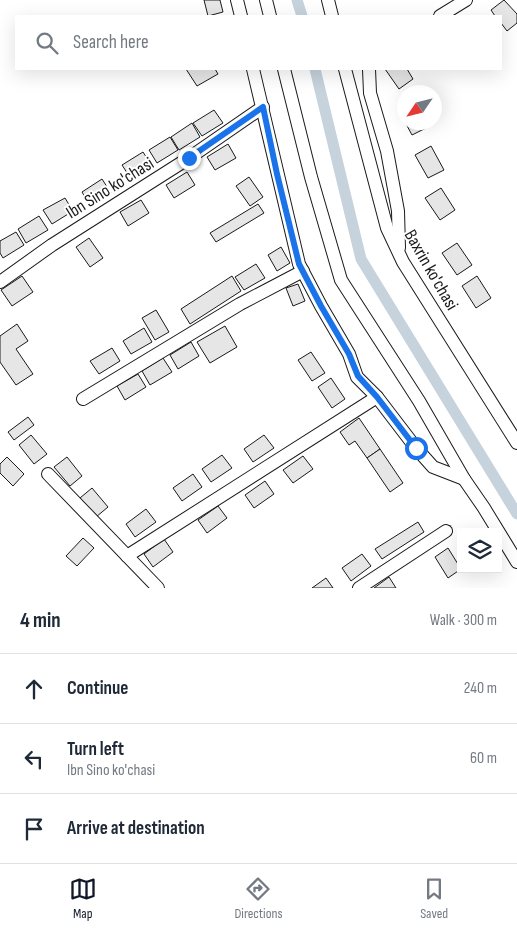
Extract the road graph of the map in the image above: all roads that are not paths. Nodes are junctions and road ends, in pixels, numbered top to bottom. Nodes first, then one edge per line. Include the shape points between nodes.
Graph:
1 (237, 0) edge
2 (266, 0) edge
3 (328, 0) edge
4 (466, 0) edge
5 (241, 15) edge
6 (270, 15) edge
7 (332, 15) edge
8 (442, 15) edge
9 (253, 70) edge
10 (284, 70) edge
11 (345, 70) edge
12 (369, 70) edge
13 (263, 107) junction
14 (399, 254) junction
15 (303, 271) junction
16 (0, 282) edge
17 (377, 397) junction
18 (83, 399) dead end
19 (517, 443) edge
20 (48, 474) dead end
21 (464, 480) junction
22 (446, 531) dead end
23 (127, 556) junction
24 (517, 562) edge
25 (158, 588) edge
26 (359, 588) edge

1 - 5 street
2 - 6 street
3 - 7 street
4 - 8 street
9 - 13 street
10 - 21 street via 310,176 341,280 419,401
11 - 14 street, Baxrin ko'chasi via 387,228
12 - 14 street via 370,93 387,151 398,211
13 - 15 street
13 - 16 street, Ibn Sino ko'chasi
14 - 19 street, Baxrin ko'chasi
15 - 17 street via 358,376
15 - 18 street via 240,304
17 - 21 street via 433,467
17 - 23 street
20 - 23 street
21 - 24 street
22 - 26 street
23 - 25 street

